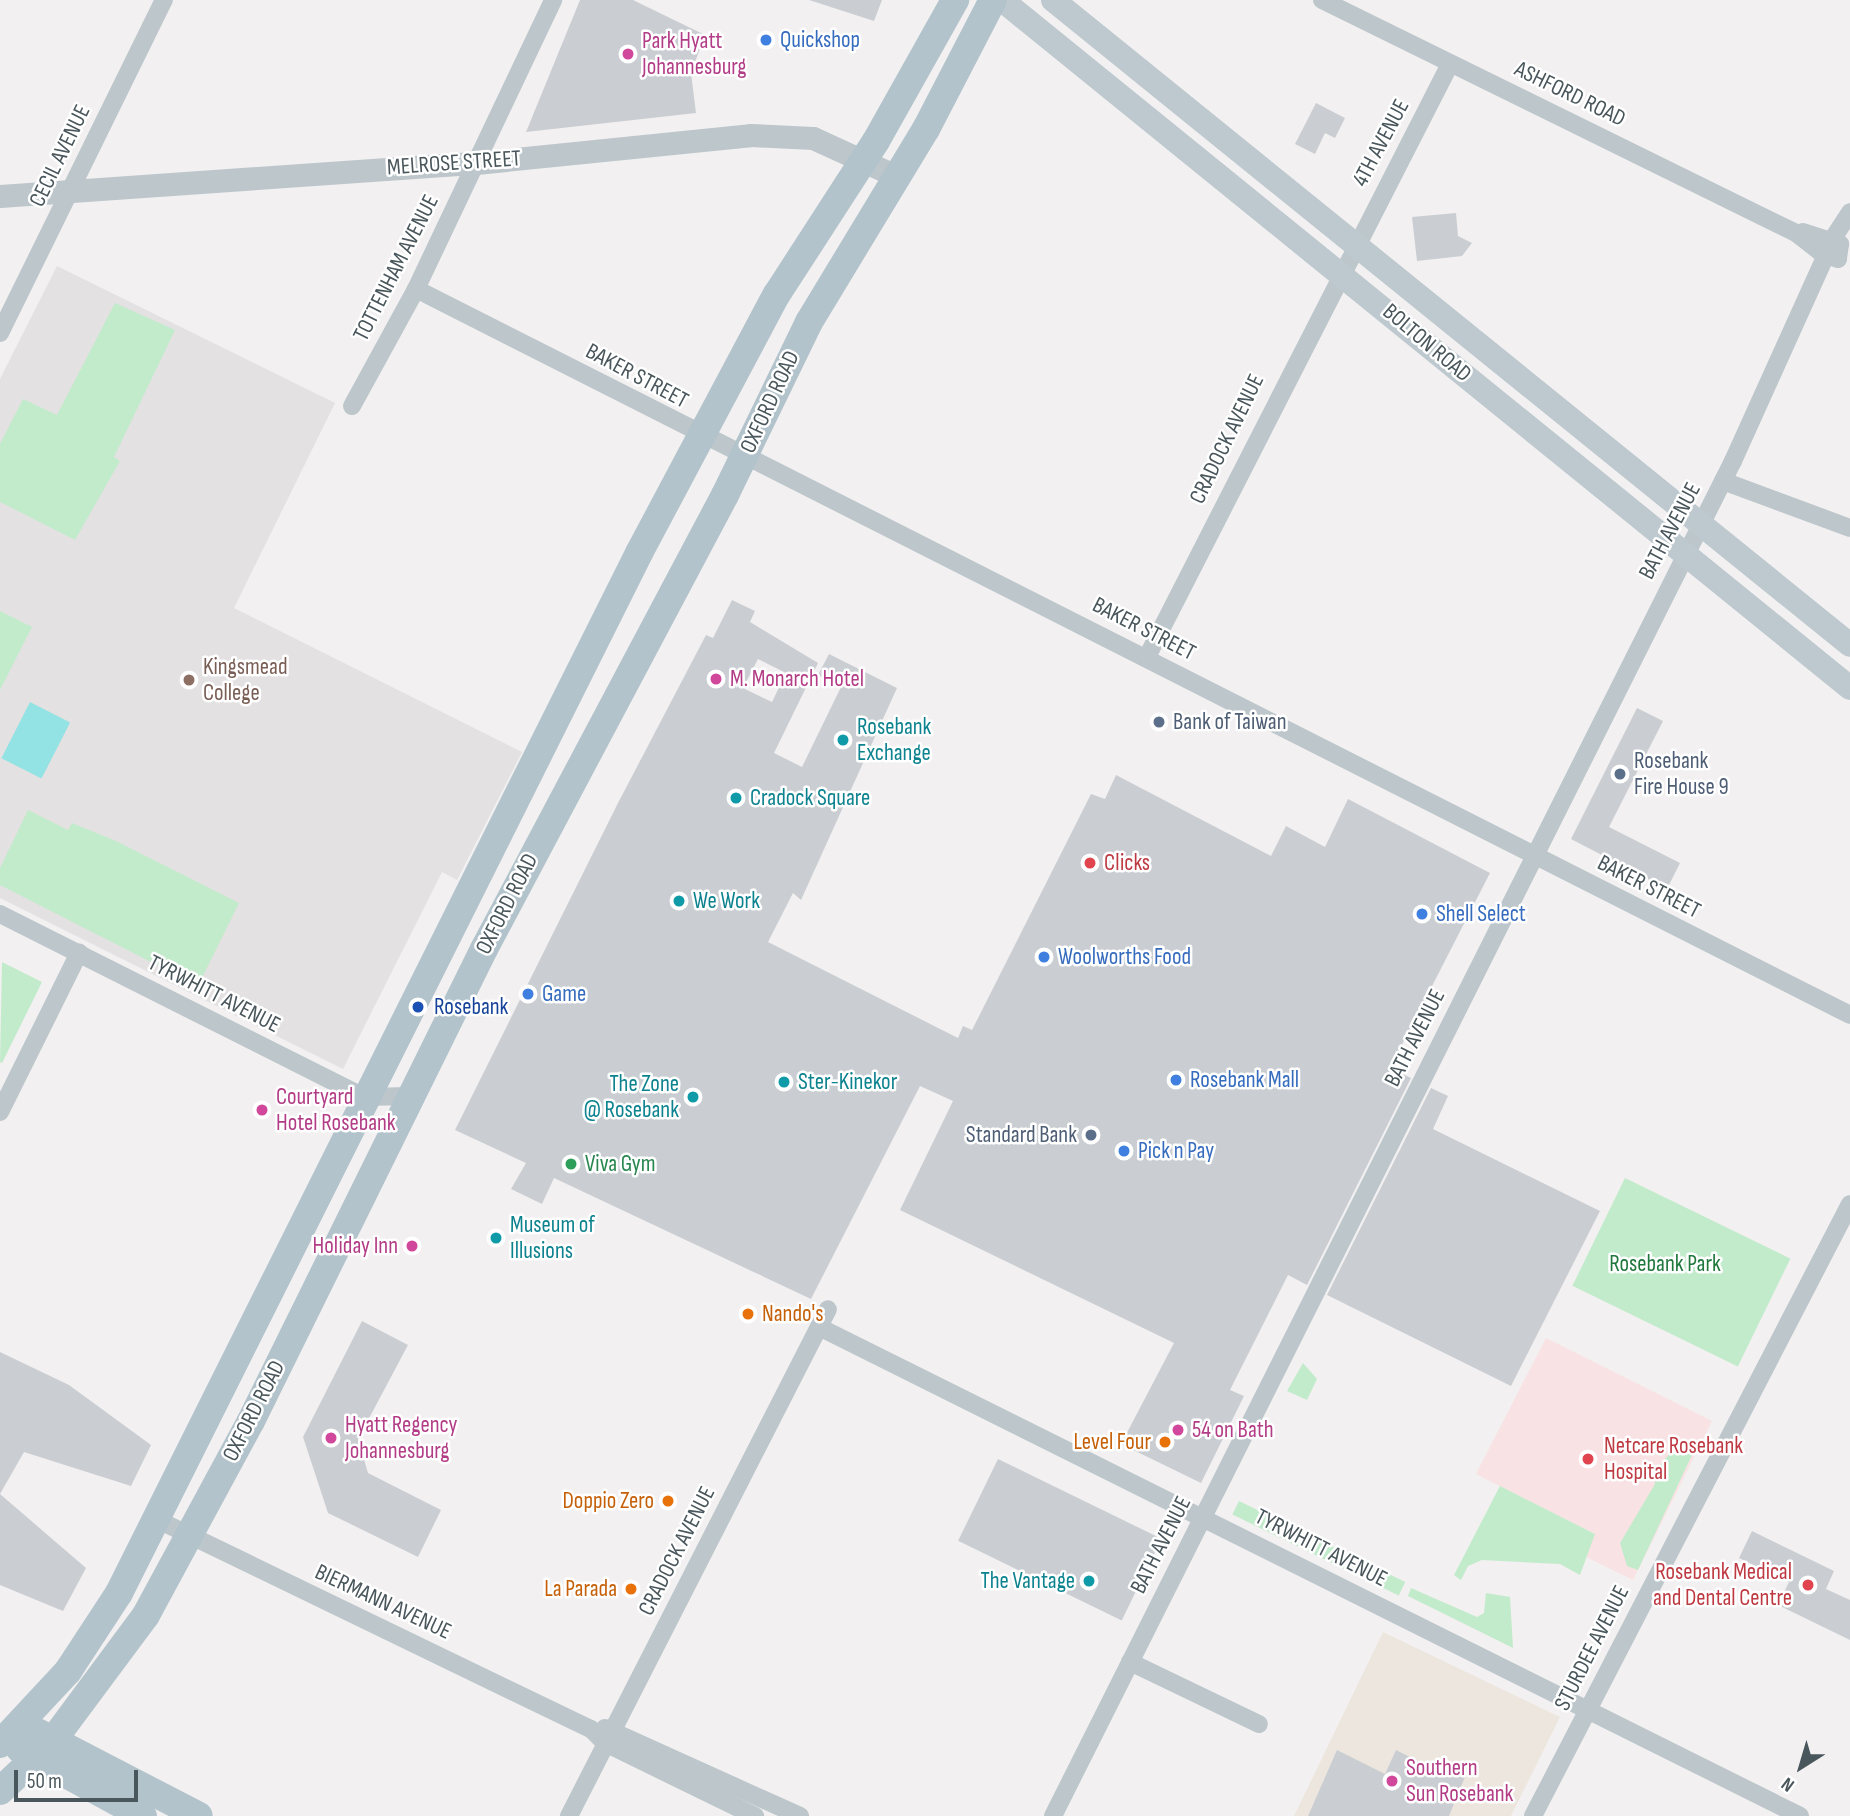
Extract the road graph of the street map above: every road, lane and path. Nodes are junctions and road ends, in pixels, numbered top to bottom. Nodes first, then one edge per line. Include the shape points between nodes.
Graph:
1 (164, 0) edge
2 (553, 0) edge
3 (936, 0) edge
4 (956, 0) edge
5 (993, 0) edge
6 (1002, 0) edge
7 (1053, 0) edge
8 (1322, 0) edge
9 (1450, 64) junction
10 (915, 71) junction
11 (865, 159) junction
12 (476, 163) junction
13 (898, 177) junction
14 (70, 190) junction
15 (0, 196) edge
16 (1850, 212) edge
17 (1850, 226) edge
18 (1356, 244) junction
19 (1836, 253) edge
20 (1340, 271) junction
21 (416, 289) junction
22 (0, 333) edge
23 (352, 405) dead end
24 (702, 438) junction
25 (744, 455) junction
26 (1723, 481) junction
27 (1700, 524) junction
28 (1850, 528) edge
29 (1684, 554) junction
30 (1850, 645) edge
31 (1147, 657) junction
32 (1850, 688) edge
33 (1533, 856) junction
34 (0, 914) edge
35 (79, 953) junction
36 (1850, 1015) edge
37 (410, 1096) junction
38 (364, 1097) junction
39 (0, 1112) edge
40 (1850, 1205) edge
41 (828, 1309) dead end
42 (819, 1327) junction
43 (1203, 1516) junction
44 (156, 1519) junction
45 (190, 1535) junction
46 (1130, 1662) junction
47 (1588, 1708) junction
48 (1259, 1724) dead end
49 (10, 1734) edge
50 (609, 1736) junction
51 (42, 1752) junction
52 (0, 1791) edge
53 (797, 1815) edge
54 (143, 1816) edge
55 (199, 1816) edge
56 (569, 1816) edge
57 (755, 1816) edge
58 (1053, 1816) edge
59 (1533, 1816) edge
60 (1800, 1816) edge

1 - 14 street, CECIL AVENUE
2 - 12 street, TOTTENHAM AVENUE
3 - 10 main road
4 - 10 main road, OXFORD ROAD
5 - 13 main road, OXFORD ROAD
6 - 20 main road, BOLTON ROAD
7 - 18 main road, BOLTON ROAD
8 - 9 street, ASHFORD ROAD
9 - 18 street, 4TH AVENUE
9 - 19 street, ASHFORD ROAD
10 - 11 main road, OXFORD ROAD
11 - 12 street, MELROSE STREET via 813,138 774,134
11 - 13 street, MELROSE STREET
11 - 24 main road, OXFORD ROAD via 777,294
12 - 14 street, MELROSE STREET
12 - 21 street, TOTTENHAM AVENUE
13 - 25 main road, OXFORD ROAD via 808,322
14 - 15 street, MELROSE STREET
14 - 22 street, CECIL AVENUE
16 - 19 street
17 - 19 street
18 - 20 street, CRADOCK AVENUE
18 - 27 main road, BOLTON ROAD
19 - 26 street, BATH AVENUE via 1818,280
20 - 29 main road, BOLTON ROAD
20 - 31 street, CRADOCK AVENUE
21 - 23 street, TOTTENHAM AVENUE
21 - 24 street, BAKER STREET
24 - 25 street, BAKER STREET
24 - 38 main road, OXFORD ROAD
25 - 31 street, BAKER STREET
25 - 37 main road, OXFORD ROAD
26 - 27 street, BATH AVENUE
26 - 28 street
27 - 29 street, BATH AVENUE
27 - 30 main road, BOLTON ROAD
29 - 32 main road, BOLTON ROAD
29 - 33 street, BATH AVENUE
31 - 33 street, BAKER STREET
33 - 36 street, BAKER STREET
33 - 43 street, BATH AVENUE
34 - 35 street, TYRWHITT AVENUE
35 - 38 street, TYRWHITT AVENUE
35 - 39 street
37 - 38 street, TYRWHITT AVENUE
37 - 45 main road, OXFORD ROAD
38 - 44 main road, OXFORD ROAD
40 - 47 street, STURDEE AVENUE
41 - 42 street, CRADOCK AVENUE
42 - 43 street, TYRWHITT AVENUE
42 - 50 street, CRADOCK AVENUE
43 - 46 street, BATH AVENUE
43 - 47 street, TYRWHITT AVENUE
44 - 45 street, BIERMANN AVENUE
44 - 49 main road, OXFORD ROAD via 92,1639
45 - 50 street, BIERMANN AVENUE
45 - 51 main road, OXFORD ROAD via 146,1615
46 - 48 street
46 - 58 street, BATH AVENUE
47 - 59 street, STURDEE AVENUE
47 - 60 street, TYRWHITT AVENUE
49 - 51 main road
50 - 53 street, BIERMANN AVENUE
50 - 56 street, CRADOCK AVENUE
50 - 57 street, BIERMANN AVENUE
51 - 52 main road, OXFORD ROAD
51 - 54 main road
51 - 55 main road

